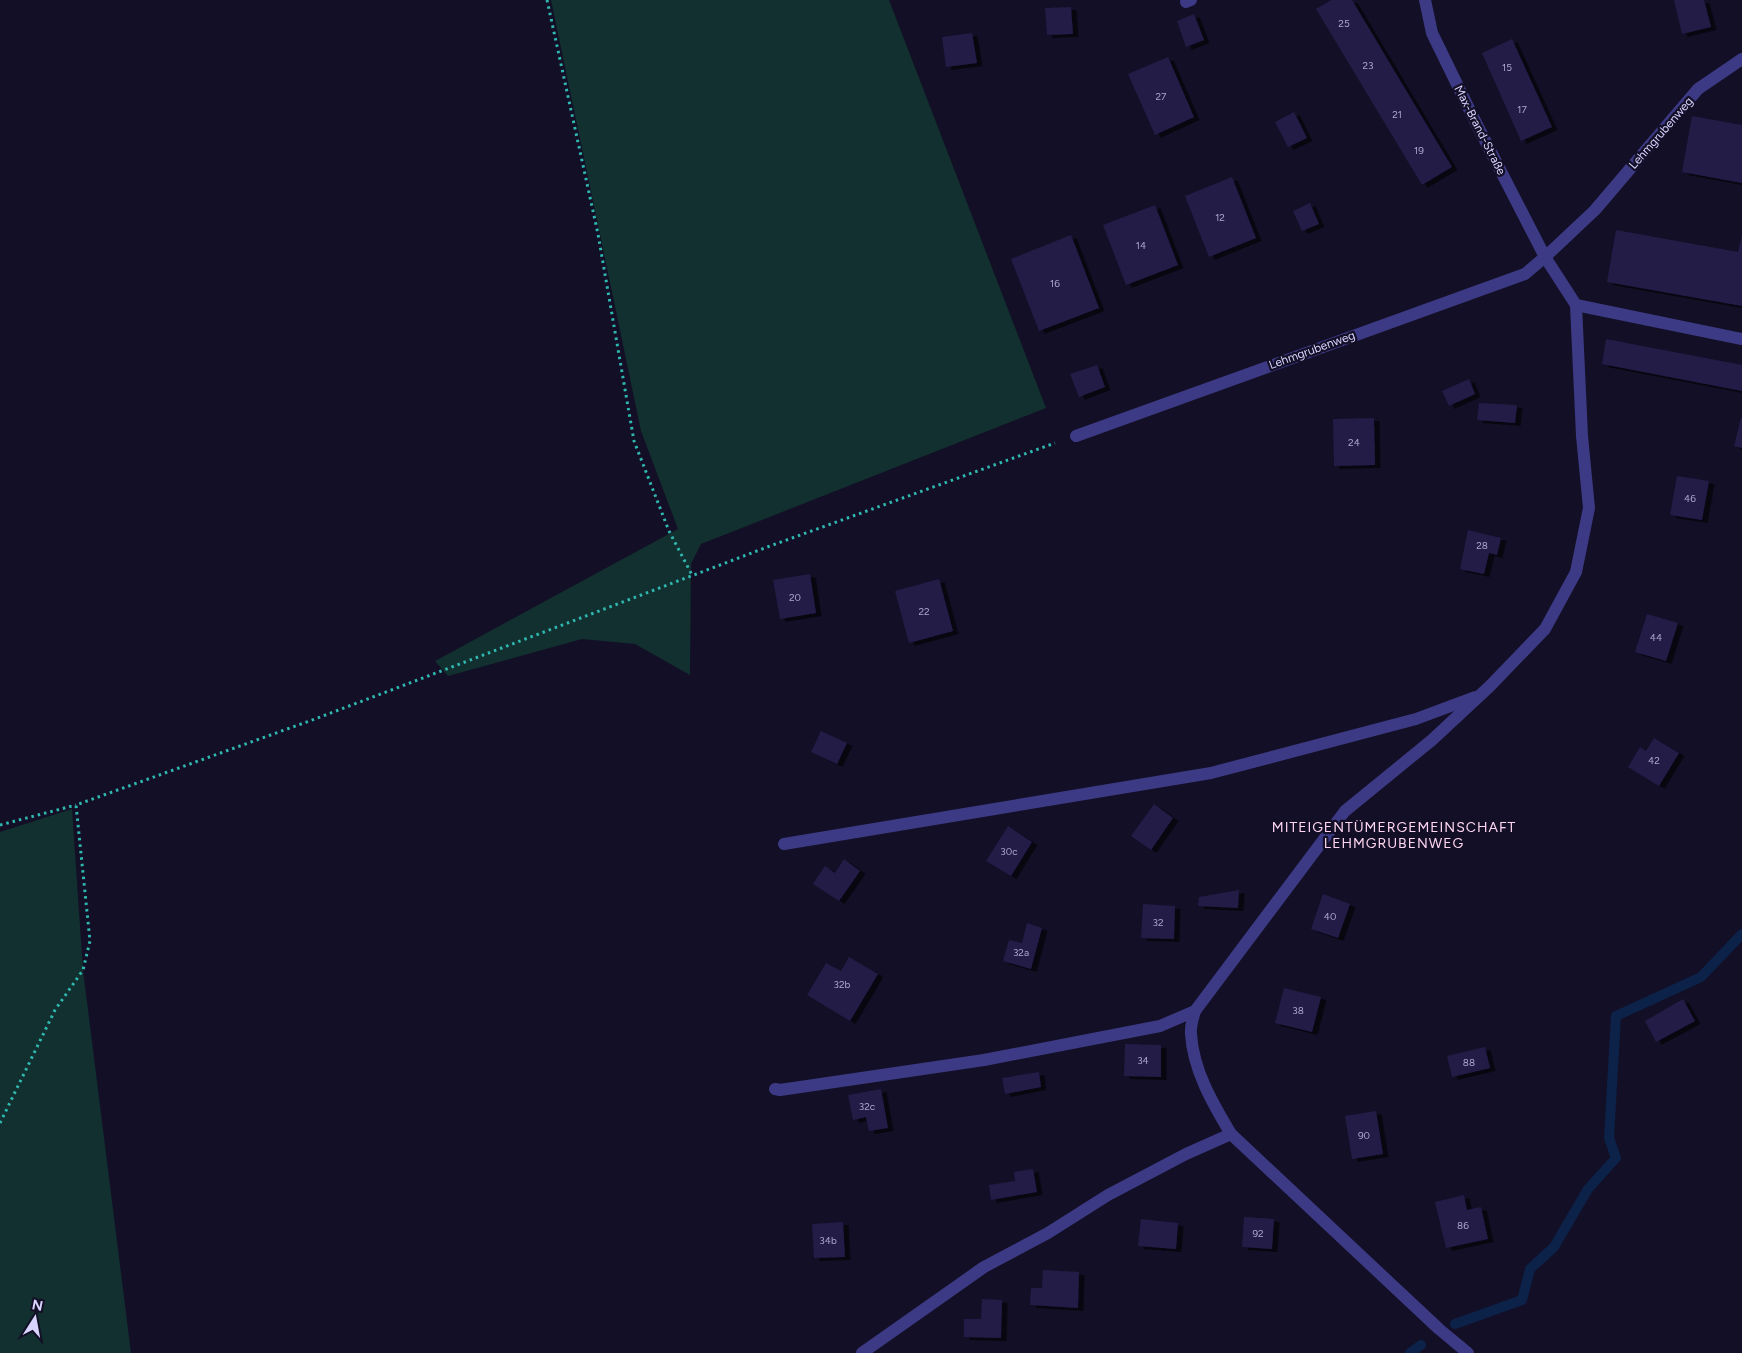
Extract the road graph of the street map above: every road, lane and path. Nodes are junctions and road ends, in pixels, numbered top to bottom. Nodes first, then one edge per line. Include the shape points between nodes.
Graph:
1 (547, 0) edge
2 (1424, 0) edge
3 (1742, 59) edge
4 (1545, 257) junction
5 (1576, 305) junction
6 (1742, 339) edge
7 (1076, 436) joint
8 (692, 576) junction
9 (1482, 694) junction
10 (76, 805) junction
11 (0, 825) edge
12 (784, 844) dead end
13 (1195, 1011) junction
14 (775, 1089) dead end
15 (0, 1123) edge
16 (1231, 1134) junction
17 (862, 1353) edge
18 (1468, 1353) edge

1 - 8 path via 598,234 634,441 669,531
2 - 4 street, Max-Brand-Straße via 1432,33
3 - 4 street, Lehmgrubenweg via 1698,89 1595,210
4 - 5 street
4 - 7 street, Lehmgrubenweg via 1525,274
5 - 6 street
5 - 9 street via 1589,508 1576,572 1545,629
7 - 8 path
8 - 10 path via 315,720
9 - 12 street via 1416,719 1211,773
9 - 13 street via 1432,740 1345,811
10 - 11 path
10 - 15 path via 90,941 83,970 55,1010
13 - 14 street via 1160,1026 984,1060
13 - 16 street via 1191,1033 1197,1066 1208,1096
16 - 17 street via 1108,1195 1048,1233 984,1267
16 - 18 street

